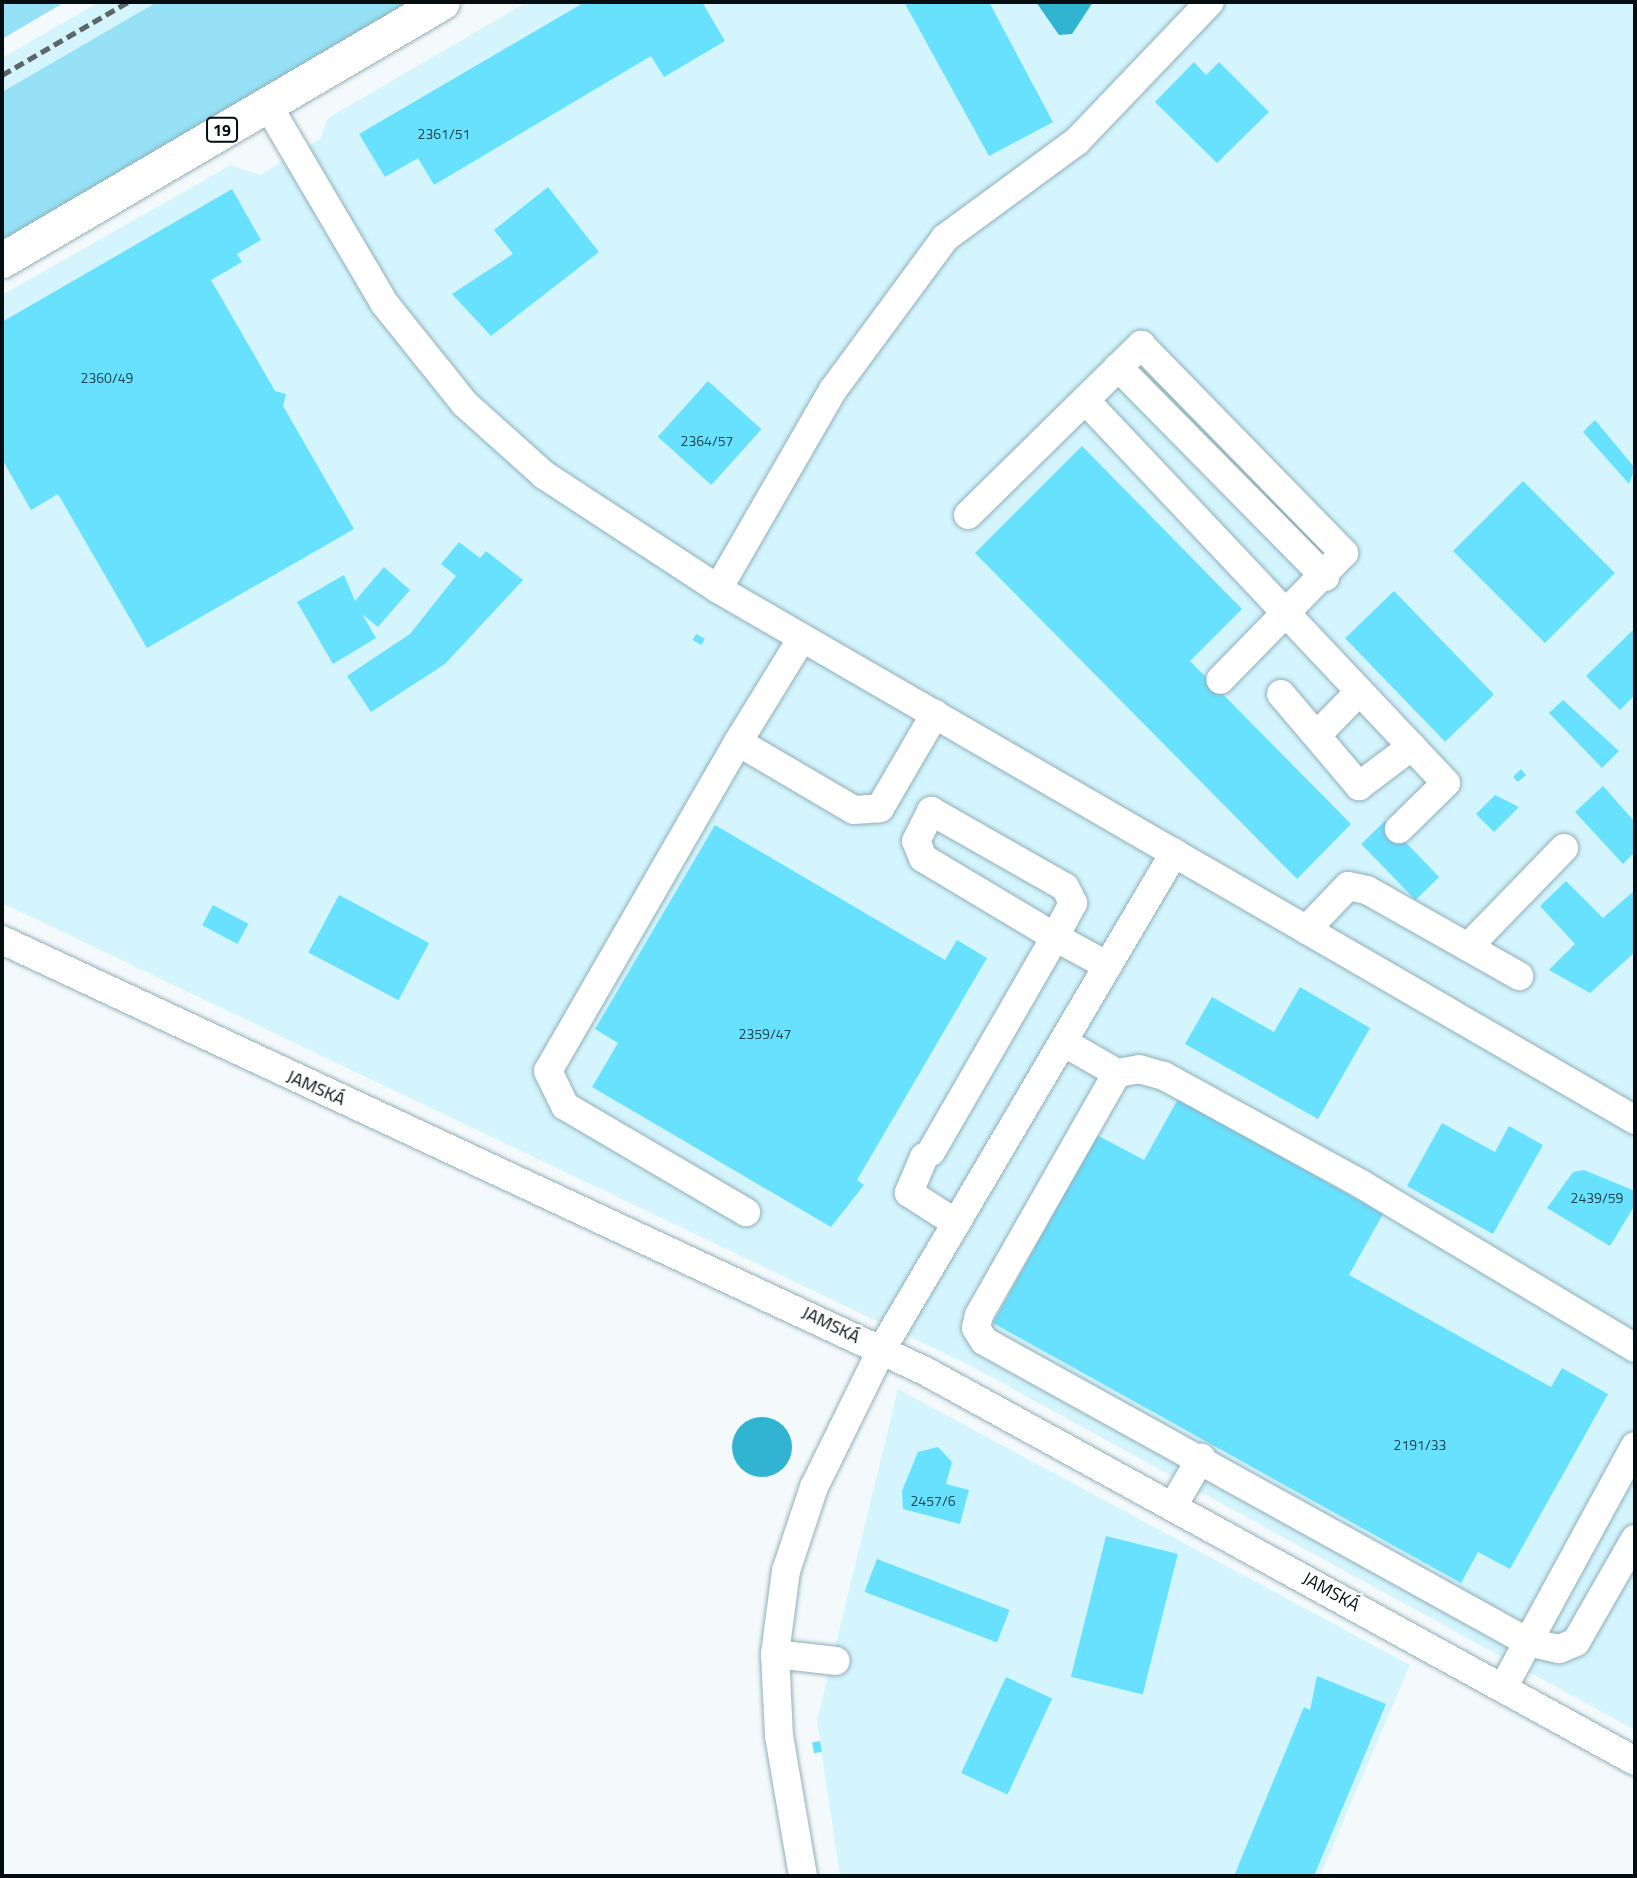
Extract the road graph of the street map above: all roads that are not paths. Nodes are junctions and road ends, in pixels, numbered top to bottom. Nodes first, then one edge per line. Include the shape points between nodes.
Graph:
1 (442, 2) edge
2 (1210, 2) edge
3 (267, 104) junction
4 (2, 260) edge
5 (1118, 367) junction
6 (1085, 400) junction
7 (1259, 465) junction
8 (1237, 487) junction
9 (968, 515) dead end
10 (1203, 520) junction
11 (1325, 577) junction
12 (718, 589) junction
13 (1287, 615) junction
14 (802, 638) junction
15 (1220, 680) dead end
16 (1359, 692) junction
17 (1281, 694) dead end
18 (935, 714) junction
19 (1318, 734) junction
20 (738, 742) junction
21 (1412, 746) junction
22 (1399, 828) dead end
23 (1564, 848) dead end
24 (1174, 853) junction
25 (1307, 930) junction
26 (1055, 937) junction
27 (2, 940) edge
28 (1468, 947) junction
29 (1108, 966) junction
30 (1519, 976) dead end
31 (1063, 1042) junction
32 (1116, 1073) junction
33 (1635, 1120) edge
34 (746, 1212) dead end
35 (956, 1223) junction
36 (1635, 1348) edge
37 (882, 1349) junction
38 (1635, 1446) edge
39 (1201, 1458) junction
40 (1173, 1506) junction
41 (1635, 1539) edge
42 (1528, 1642) junction
43 (775, 1654) junction
44 (836, 1661) dead end
45 (1504, 1686) junction
46 (1635, 1760) edge
47 (803, 1876) edge

1 - 3 main road, 19
2 - 12 street via 1077,141 945,238 833,390
3 - 4 main road, 19
3 - 12 street via 384,303 465,404 544,475
5 - 6 street
5 - 7 street via 1141,345
5 - 8 street
6 - 9 street
6 - 10 street
7 - 8 street
7 - 11 street via 1342,546 1344,558
8 - 10 street
8 - 11 street
10 - 13 street
11 - 13 street
12 - 14 street
13 - 15 street
13 - 16 street
14 - 18 street
14 - 20 street
16 - 19 street
16 - 21 street
17 - 19 street
18 - 20 street via 885,801 870,813
18 - 24 street
19 - 21 street via 1359,786
20 - 34 street via 548,1071 565,1106
21 - 22 street via 1446,783
23 - 28 street
24 - 25 street
24 - 29 street
25 - 28 street via 1348,886 1367,890
25 - 33 street
26 - 26 street via 1073,904 1065,887 931,811 916,841 923,858
26 - 29 street
26 - 35 street via 909,1193
27 - 37 street, JAMSKÁ
28 - 30 street
29 - 31 street
31 - 32 street
31 - 35 street
32 - 36 street via 1139,1069 1164,1076 1362,1184
32 - 39 street via 976,1328 984,1341
35 - 37 street
37 - 40 street, JAMSKÁ
37 - 43 street via 814,1487 786,1571
38 - 42 street
39 - 40 street
39 - 42 street
40 - 45 street, JAMSKÁ
41 - 42 street via 1576,1642 1559,1649
42 - 45 street
43 - 44 street
43 - 47 street via 779,1736
45 - 46 street, JAMSKÁ

